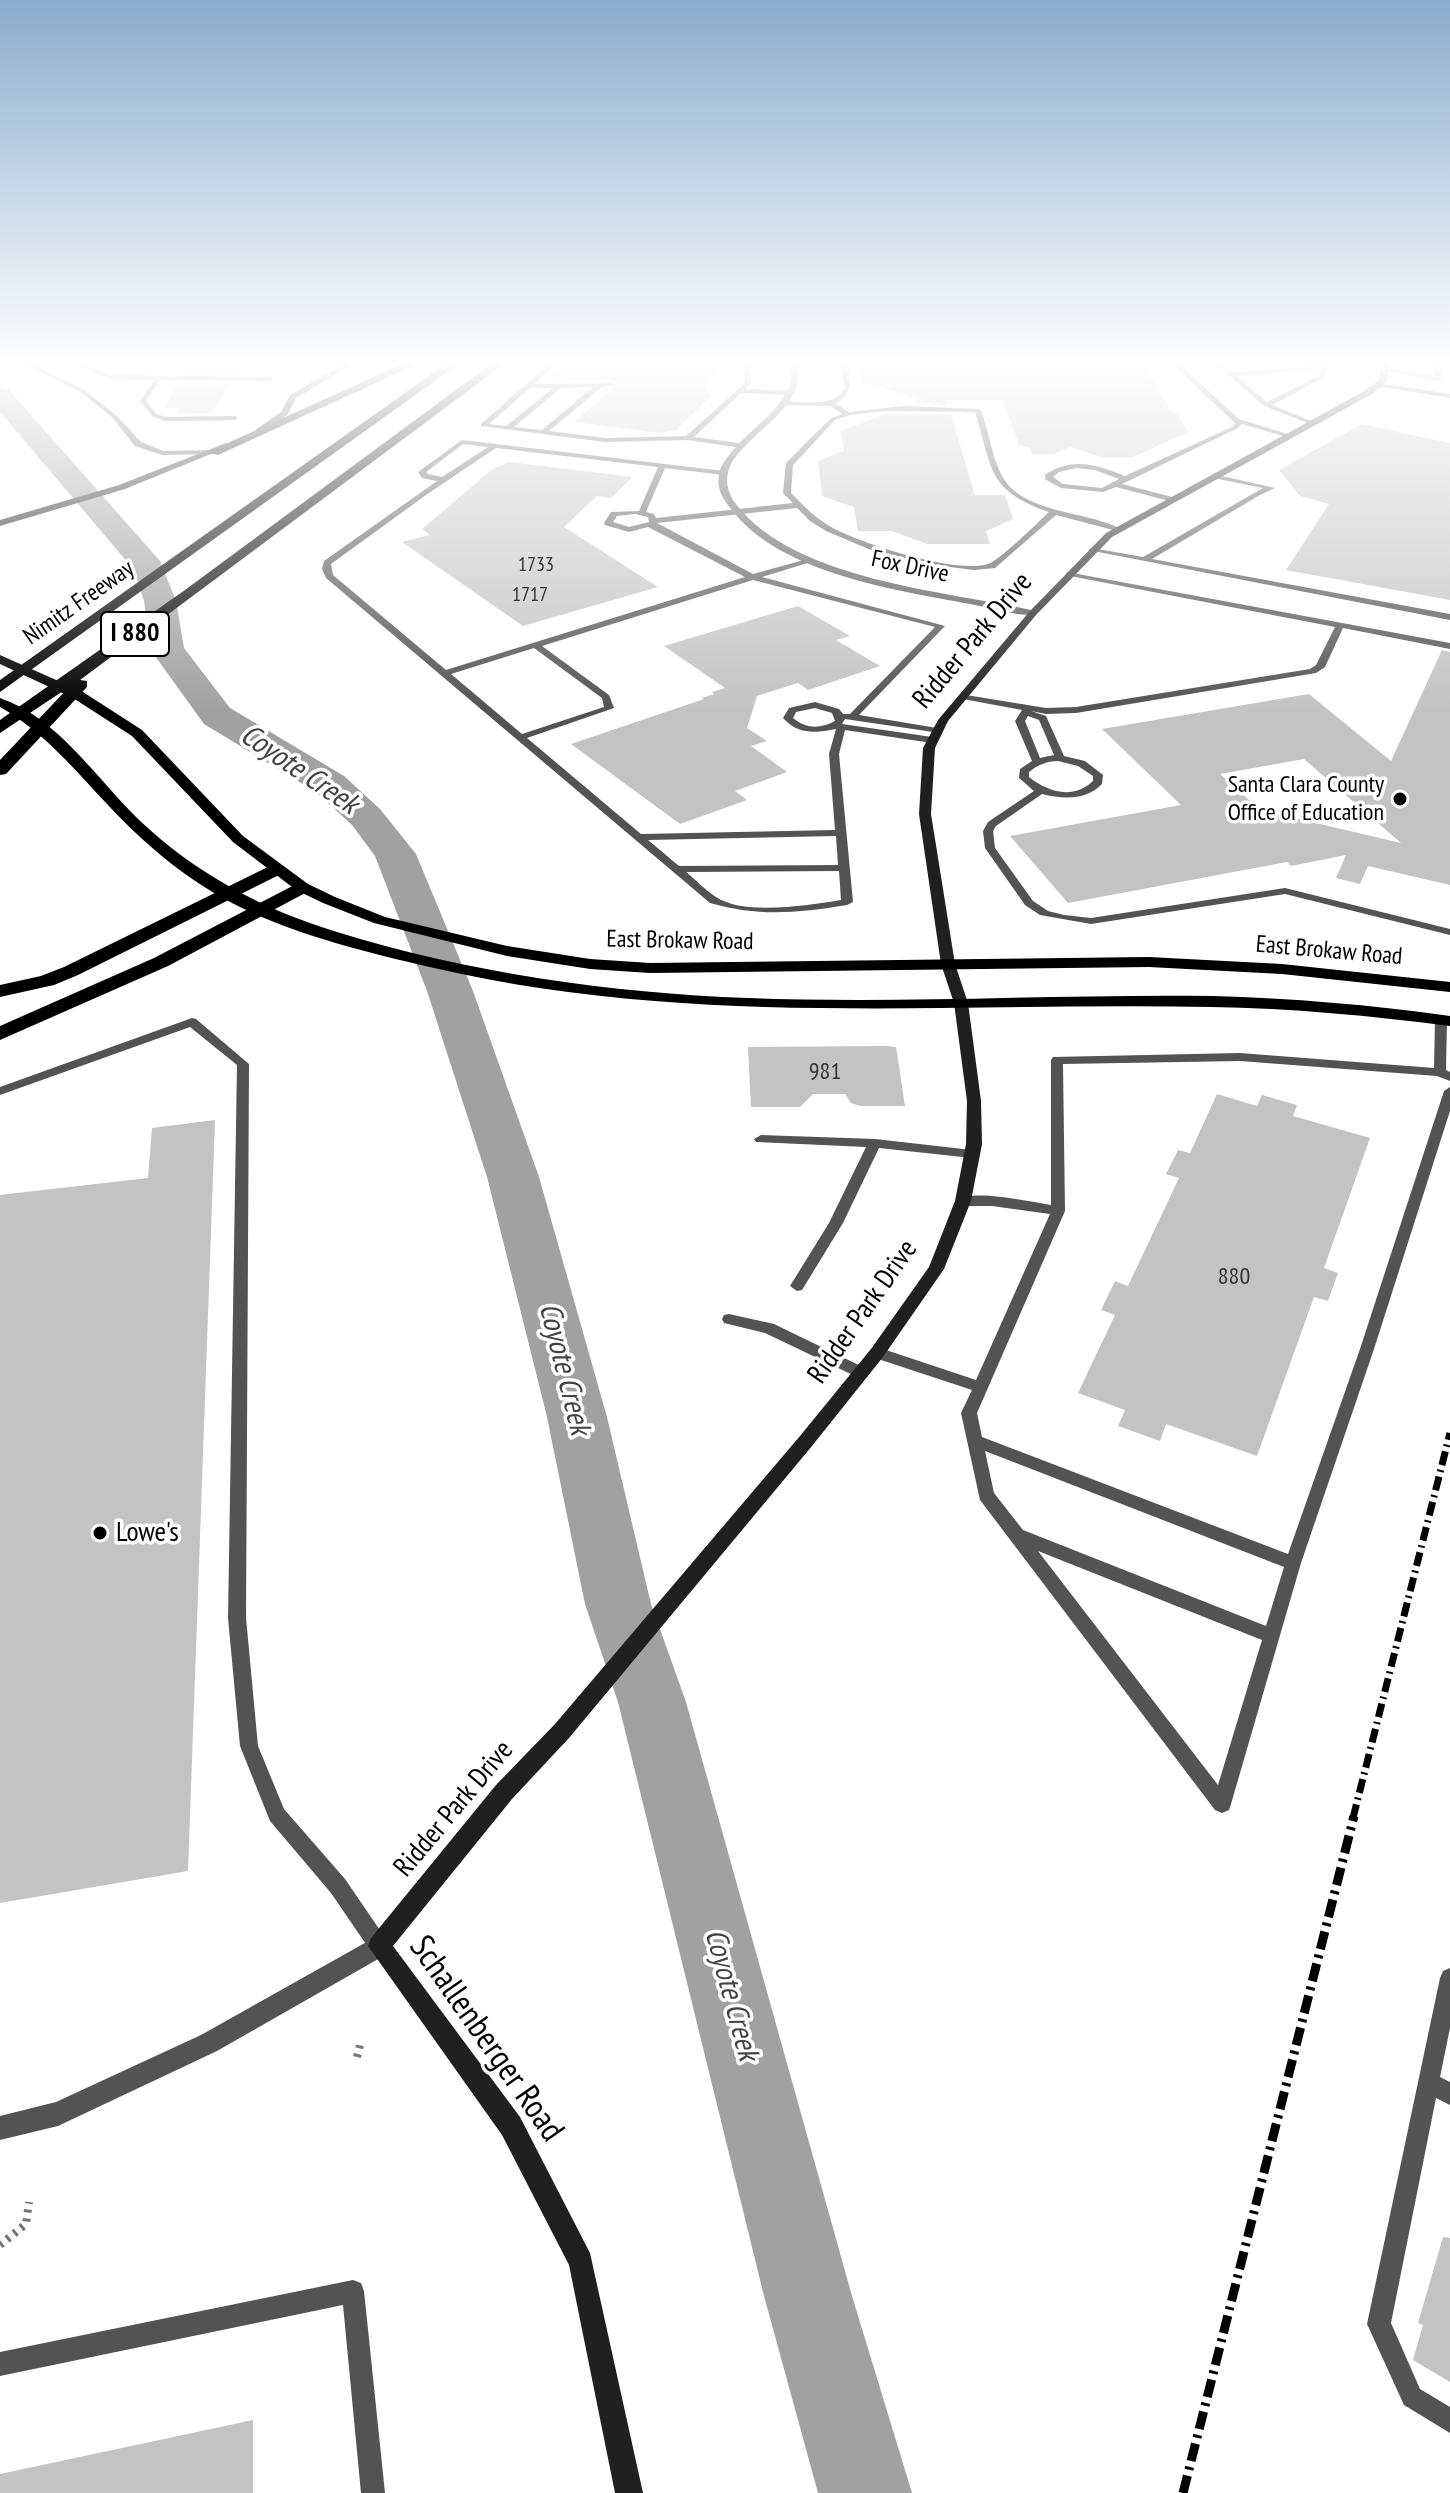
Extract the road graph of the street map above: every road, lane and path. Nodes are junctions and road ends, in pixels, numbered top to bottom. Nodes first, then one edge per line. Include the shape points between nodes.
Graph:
1 (150, 477) edge
2 (297, 477) edge
3 (344, 477) edge
4 (432, 477) edge
5 (450, 477) edge
6 (657, 477) edge
7 (723, 477) edge
8 (788, 477) edge
9 (1000, 477) edge
10 (1049, 477) edge
11 (1121, 477) edge
12 (1129, 477) edge
13 (1214, 477) edge
14 (1221, 477) edge
15 (1252, 477) edge
16 (1125, 479) junction
17 (446, 480) junction
18 (1115, 484) junction
19 (1263, 486) junction
20 (1106, 489) junction
21 (1173, 500) junction
22 (796, 503) junction
23 (1162, 506) junction
24 (733, 509) junction
25 (1055, 511) junction
26 (642, 512) junction
27 (652, 521) junction
28 (0, 523) edge
29 (1117, 529) junction
30 (1092, 550) junction
31 (808, 560) junction
32 (1144, 560) junction
33 (1070, 574) junction
34 (752, 577) junction
35 (1033, 613) junction
36 (1450, 617) edge
37 (1340, 625) junction
38 (535, 645) junction
39 (1450, 646) edge
40 (110, 653) junction
41 (0, 659) edge
42 (445, 673) junction
43 (0, 687) edge
44 (963, 696) junction
45 (0, 702) edge
46 (1027, 710) junction
47 (839, 715) junction
48 (852, 717) junction
49 (838, 726) junction
50 (0, 728) edge
51 (935, 735) junction
52 (521, 737) junction
53 (1060, 759) junction
54 (1037, 762) junction
55 (3, 768) edge
56 (1040, 791) junction
57 (842, 833) junction
58 (641, 837) junction
59 (844, 868) junction
60 (276, 869) junction
61 (677, 869) junction
62 (302, 887) junction
63 (229, 894) junction
64 (259, 911) junction
65 (1450, 932) edge
66 (948, 964) junction
67 (1450, 987) edge
68 (0, 991) edge
69 (961, 1003) junction
70 (1445, 1020) edge
71 (0, 1034) edge
72 (1445, 1074) edge
73 (0, 1091) edge
74 (1450, 1091) edge
75 (761, 1139) dead end
76 (875, 1143) junction
77 (972, 1154) junction
78 (963, 1201) junction
79 (1058, 1211) junction
80 (797, 1286) dead end
81 (729, 1319) dead end
82 (877, 1353) junction
83 (862, 1373) junction
84 (981, 1387) junction
85 (975, 1441) junction
86 (1017, 1535) junction
87 (1293, 1563) junction
88 (1272, 1636) junction
89 (379, 1946) junction
90 (1450, 1978) edge
91 (360, 2045) dead end
92 (357, 2057) dead end
93 (1429, 2082) junction
94 (1450, 2094) edge
95 (0, 2128) edge
96 (29, 2202) dead end
97 (0, 2245) edge
98 (0, 2364) edge
99 (1450, 2421) edge
100 (373, 2493) edge
101 (629, 2493) edge

1 - 28 street
2 - 43 highway, Nimitz Freeway / I 880
3 - 40 highway, Nimitz Freeway / I 880
4 - 17 lane
5 - 17 lane
6 - 26 lane
7 - 24 street
8 - 22 lane via 787,493
9 - 25 lane via 1015,494
10 - 20 lane via 1072,488
11 - 16 lane
12 - 16 lane
13 - 21 street, Ridder Park Drive
14 - 19 lane
15 - 19 lane
16 - 18 lane
17 - 42 lane via 327,563 326,569
18 - 20 lane
18 - 21 lane
19 - 32 lane via 1271,488
20 - 23 lane
21 - 23 street, Ridder Park Drive
22 - 24 lane
22 - 25 lane via 813,520 880,550 979,569 992,566
23 - 29 street, Ridder Park Drive
24 - 27 lane
24 - 31 street, Fox Drive
25 - 29 lane
26 - 27 lane
26 - 27 lane via 614,514 608,523 629,530
27 - 34 lane
29 - 30 street, Ridder Park Drive
30 - 32 lane
30 - 33 street, Ridder Park Drive
31 - 34 lane
31 - 35 street, Fox Drive via 886,583
32 - 36 lane
33 - 35 street, Ridder Park Drive
33 - 37 lane
34 - 38 lane
34 - 48 lane via 941,626
35 - 44 street, Ridder Park Drive
37 - 39 lane
37 - 46 lane via 1320,667 1313,671 1076,710
38 - 42 lane
38 - 52 lane via 606,697 609,708
40 - 50 highway, Nimitz Freeway / I 880
40 - 55 highway
41 - 60 main road, East Brokaw Road via 78,695 137,733 238,839
42 - 52 lane
44 - 46 lane
44 - 51 street, Ridder Park Drive
45 - 63 main road, East Brokaw Road via 39,725 131,821
46 - 53 lane via 1043,718
46 - 54 lane via 1020,721
47 - 48 lane
47 - 49 lane
47 - 49 lane via 815,705 789,714 791,723 806,729
48 - 51 lane
49 - 51 lane
49 - 57 lane via 834,754
51 - 66 street, Ridder Park Drive via 926,773 925,814
52 - 58 lane
53 - 54 lane
53 - 56 lane via 1092,768 1098,782 1083,793
54 - 56 lane via 1024,771 1024,778
56 - 65 lane via 992,824 987,838 1029,903 1044,913 1091,921 1285,891
57 - 58 lane
57 - 59 lane
58 - 61 lane
59 - 61 lane
59 - 61 lane via 847,902 779,913 714,901
60 - 62 main road, East Brokaw Road
60 - 63 highway
62 - 64 highway
62 - 66 main road, East Brokaw Road via 380,920 507,951 590,964
63 - 64 main road, East Brokaw Road
63 - 68 highway via 71,971
64 - 69 main road, East Brokaw Road via 345,942 579,990 813,1005
64 - 71 highway via 149,968
66 - 67 main road, East Brokaw Road via 1149,962 1282,969
66 - 69 street, Ridder Park Drive
69 - 70 main road, East Brokaw Road via 1312,1006
69 - 77 street, Ridder Park Drive via 974,1101
70 - 72 lane
72 - 79 lane via 1240,1057 1057,1060
73 - 89 lane via 192,1022 243,1064 237,1618 249,1746 277,1815 338,1886
74 - 87 lane
75 - 76 lane
76 - 77 lane
76 - 80 lane via 836,1223
77 - 78 street, Ridder Park Drive
78 - 79 lane
78 - 82 street, Ridder Park Drive via 936,1269
79 - 84 lane
81 - 83 lane via 769,1328
82 - 83 street, Ridder Park Drive
82 - 84 lane
83 - 89 street, Ridder Park Drive
84 - 85 lane via 969,1413
85 - 86 lane via 986,1495
85 - 87 lane
86 - 88 lane
86 - 88 lane via 1222,1804
87 - 88 lane
89 - 95 street, Ridder Park Drive via 209,2043 58,2114
89 - 101 street, Schallenberger Road via 511,2126 581,2262
90 - 93 lane
91 - 92 path
93 - 94 lane
93 - 99 lane via 1379,2324 1412,2397
96 - 97 path via 26,2224
98 - 100 lane via 353,2291

